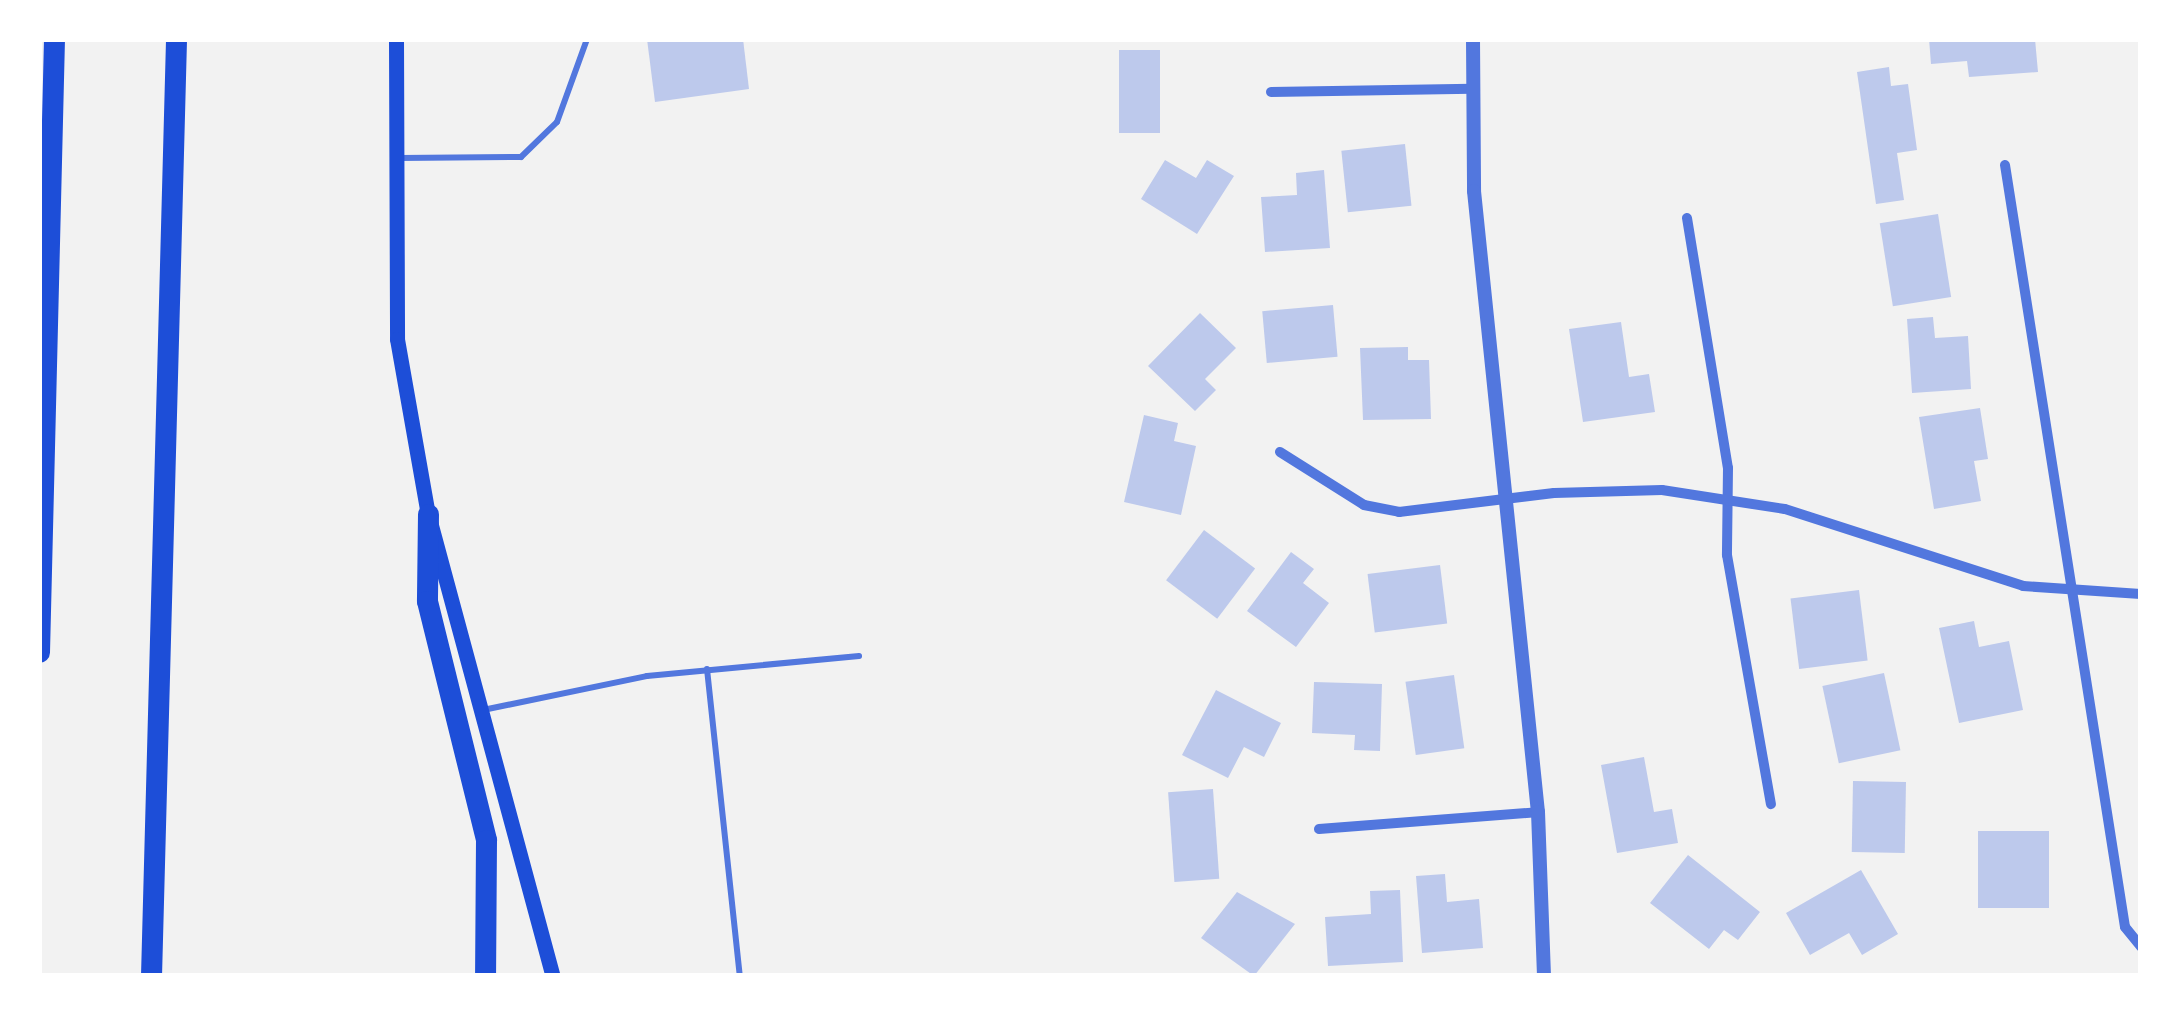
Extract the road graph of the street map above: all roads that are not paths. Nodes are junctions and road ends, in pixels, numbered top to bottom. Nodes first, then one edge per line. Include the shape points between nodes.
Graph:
1 (54, 39) edge
2 (176, 39) edge
3 (396, 39) edge
4 (587, 39) edge
5 (1473, 39) edge
6 (1472, 89) junction
7 (1270, 92) dead end
8 (393, 158) junction
9 (2005, 165) dead end
10 (1688, 218) dead end
11 (1280, 452) dead end
12 (1723, 497) junction
13 (1507, 502) junction
14 (428, 514) junction
15 (2070, 590) junction
16 (2141, 595) edge
17 (39, 652) edge
18 (859, 656) dead end
19 (707, 670) junction
20 (478, 711) junction
21 (1771, 804) dead end
22 (1538, 812) junction
23 (1319, 829) dead end
24 (2141, 947) edge
25 (151, 976) edge
26 (485, 976) edge
27 (553, 976) edge
28 (740, 976) edge
29 (1544, 976) edge

1 - 17 highway
2 - 25 highway
3 - 8 main road
4 - 8 lane via 557,122 520,157
5 - 6 street
6 - 7 street
6 - 13 street via 1474,191
8 - 14 main road via 397,339
9 - 15 street
10 - 12 street via 1728,468
11 - 13 street via 1364,505 1399,512
12 - 13 street via 1594,490
12 - 15 street via 2023,586
12 - 21 street
13 - 22 street
14 - 20 main road
14 - 26 highway via 427,601 486,840
15 - 16 street
15 - 24 street via 2125,927
18 - 19 lane
19 - 20 lane
19 - 28 lane
20 - 27 main road
22 - 23 street
22 - 29 street

